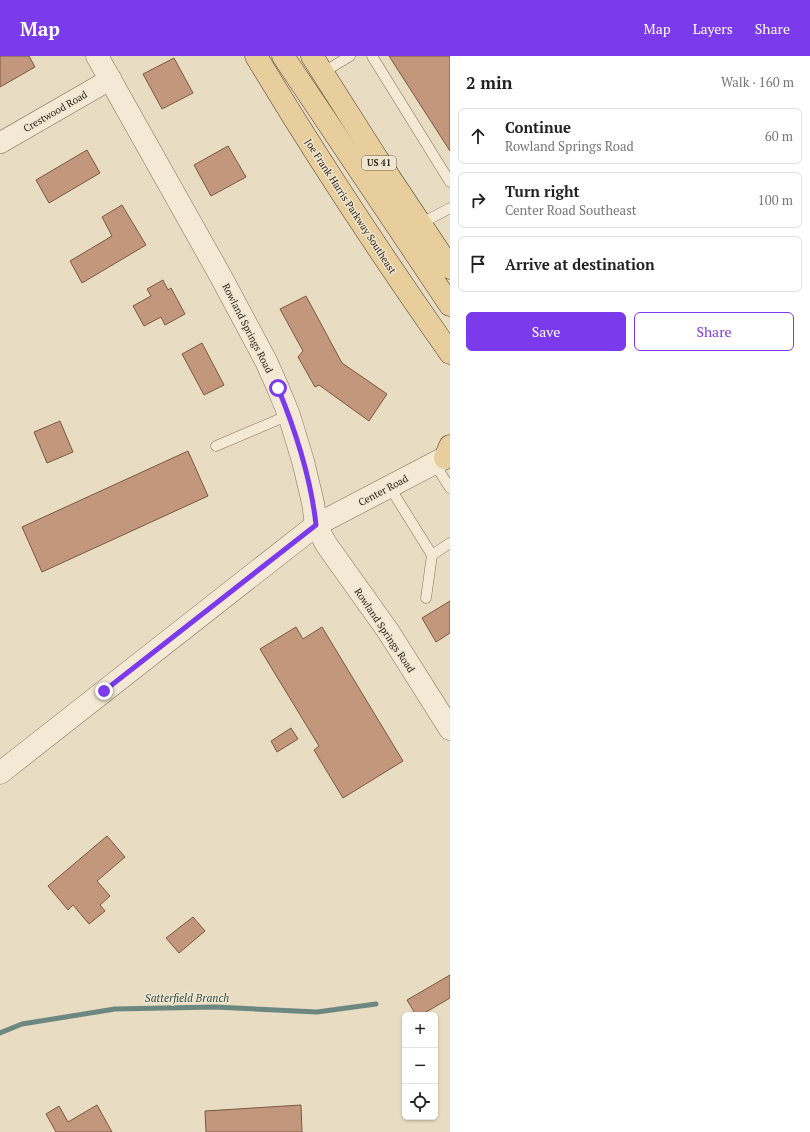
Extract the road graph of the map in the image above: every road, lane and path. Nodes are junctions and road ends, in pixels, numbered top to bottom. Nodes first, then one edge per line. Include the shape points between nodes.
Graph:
1 (97, 56) edge
2 (256, 56) edge
3 (283, 56) edge
4 (350, 56) edge
5 (372, 56) edge
6 (317, 64) edge
7 (111, 79) junction
8 (0, 143) edge
9 (450, 182) edge
10 (450, 208) edge
11 (420, 224) junction
12 (450, 268) edge
13 (450, 305) edge
14 (450, 353) edge
15 (289, 415) junction
16 (216, 446) dead end
17 (445, 457) edge
18 (389, 486) junction
19 (450, 488) edge
20 (316, 525) junction
21 (450, 543) edge
22 (432, 555) junction
23 (426, 598) dead end
24 (450, 729) edge
25 (1, 771) edge

1 - 7 street, Rowland Springs Road
2 - 14 main road, Joe Frank Harris Parkway Southeast via 334,182
3 - 13 main road
4 - 6 lane
5 - 9 lane
6 - 11 main road, US 41
7 - 8 street, Crestwood Road
7 - 15 street, Rowland Springs Road via 266,361
10 - 11 lane
11 - 12 main road, US 41
15 - 16 lane
15 - 20 street, Rowland Springs Road via 314,503
17 - 18 street, Center Road
17 - 19 lane
18 - 20 street, Center Road
18 - 22 lane
20 - 24 street, Rowland Springs Road via 326,544 388,631
20 - 25 street, Center Road
21 - 22 lane
22 - 23 lane

